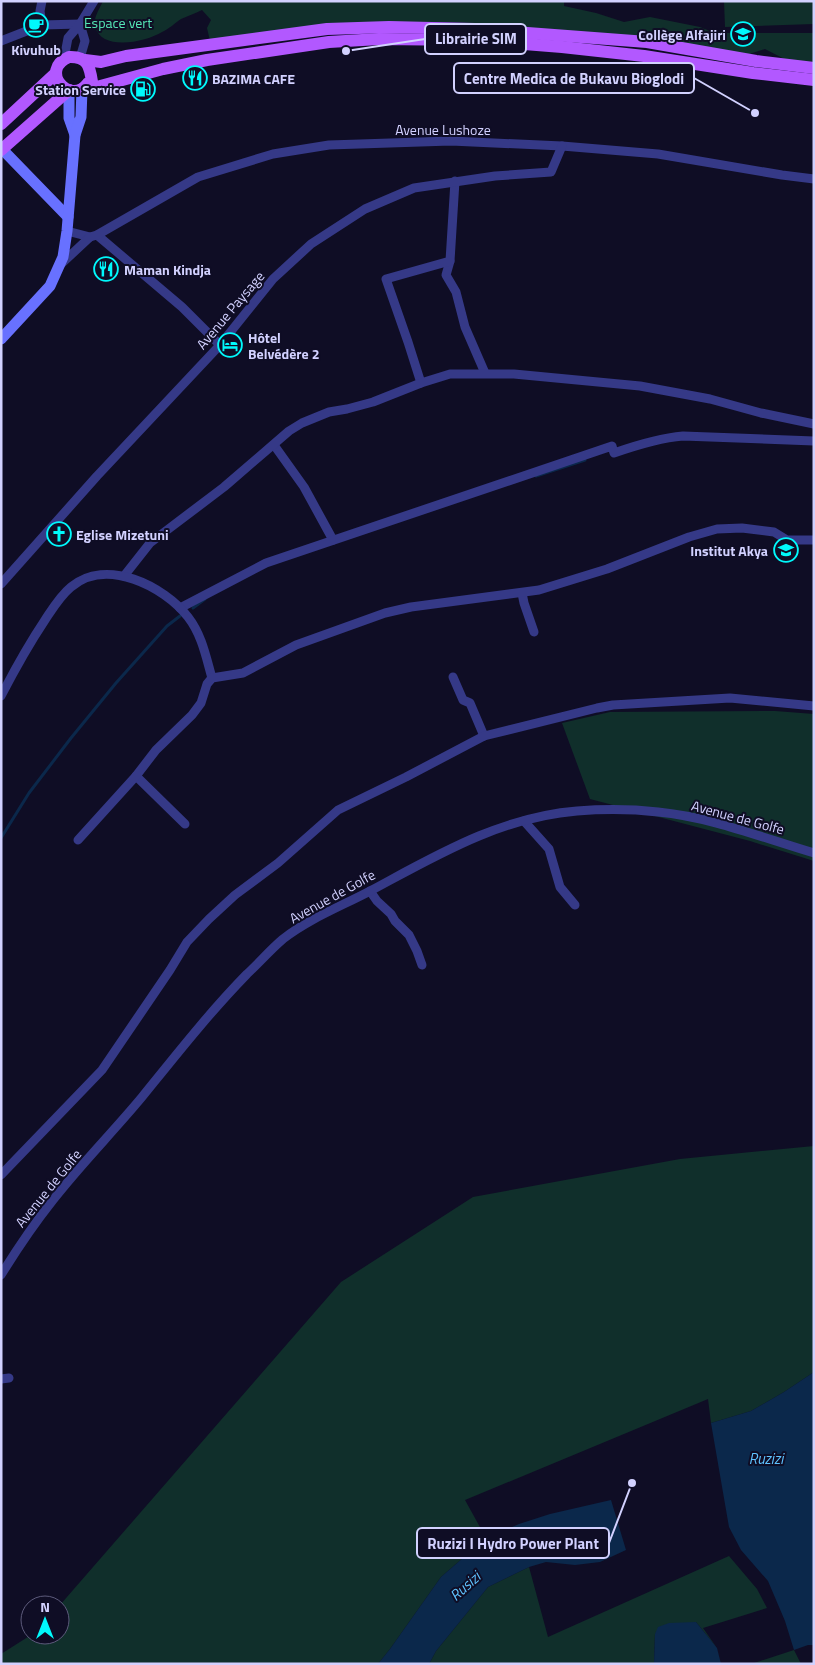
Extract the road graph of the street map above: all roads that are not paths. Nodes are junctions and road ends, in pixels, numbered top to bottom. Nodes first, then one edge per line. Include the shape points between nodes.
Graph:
1 (42, 1) edge
2 (94, 1) edge
3 (80, 24) junction
4 (42, 25) junction
5 (1, 41) edge
6 (647, 42) junction
7 (206, 46) junction
8 (644, 56) junction
9 (64, 59) junction
10 (82, 59) junction
11 (207, 60) junction
12 (814, 68) edge
13 (56, 73) junction
14 (814, 80) edge
15 (81, 89) junction
16 (1, 124) edge
17 (562, 146) junction
18 (2, 149) edge
19 (814, 178) edge
20 (455, 181) junction
21 (68, 217) junction
22 (67, 231) junction
23 (94, 236) junction
24 (450, 261) junction
25 (60, 266) junction
26 (1, 339) edge
27 (220, 345) junction
28 (485, 373) junction
29 (421, 383) junction
30 (814, 424) edge
31 (814, 441) edge
32 (274, 445) junction
33 (333, 540) junction
34 (814, 540) edge
35 (124, 576) junction
36 (1, 584) edge
37 (522, 593) junction
38 (180, 608) junction
39 (534, 632) dead end
40 (212, 678) junction
41 (453, 678) dead end
42 (1, 696) edge
43 (814, 706) edge
44 (484, 736) junction
45 (136, 776) junction
46 (524, 821) junction
47 (184, 824) dead end
48 (78, 840) dead end
49 (814, 853) edge
50 (370, 891) junction
51 (575, 905) dead end
52 (422, 965) dead end
53 (1, 1174) edge
54 (1, 1275) edge

1 - 4 street
2 - 3 street
3 - 4 street
3 - 9 street via 68,38
3 - 10 street via 85,41
4 - 5 street
6 - 7 main road via 474,28 378,27 327,29
6 - 8 main road
6 - 12 main road
7 - 10 main road via 101,62
7 - 11 main road
8 - 11 main road via 473,40 379,39 329,42
8 - 14 main road
9 - 10 main road
9 - 13 main road
10 - 15 main road via 90,71
11 - 15 main road
13 - 15 main road via 60,84
13 - 16 main road
15 - 18 main road
15 - 21 street via 69,118 75,135
17 - 19 street, Avenue Lushoze via 658,154
17 - 20 street, Avenue Paysage via 551,172
17 - 23 street, Avenue Lushoze via 451,142 329,145 273,154 198,177
18 - 21 street
20 - 24 street
20 - 27 street, Avenue Paysage via 414,188 339,225 273,279
21 - 22 street
22 - 23 street
22 - 25 street
23 - 25 street, Avenue Lushoze
23 - 27 street via 182,307
24 - 28 street via 446,275 456,292 465,327
24 - 29 street via 386,279
25 - 26 street via 50,286
27 - 36 street, Avenue Paysage
28 - 29 street via 450,374
28 - 30 street via 665,390
29 - 32 street via 373,402 329,412 302,423
31 - 33 street via 684,436 657,439 614,453 612,446
32 - 33 street via 304,487
32 - 35 street via 150,543
33 - 38 street via 266,563
34 - 37 street via 788,540 774,532 742,528 718,529 689,537 607,570
35 - 38 street via 147,584
35 - 42 street via 103,574 87,577 72,586 59,599 26,648
37 - 39 street
37 - 40 street via 385,613 296,645 242,672
38 - 40 street via 200,638
40 - 45 street via 192,715 156,750
41 - 44 street via 462,700 470,702
43 - 44 street via 730,698 613,705
44 - 53 street via 338,810 278,863 235,895 187,942 102,1070
45 - 47 street
45 - 48 street
46 - 49 street, Avenue de Golfe via 578,811 659,812 714,822
46 - 50 street, Avenue de Golfe via 466,840
46 - 51 street via 549,849 560,887
50 - 52 street via 409,935
50 - 54 street, Avenue de Golfe via 308,922 283,940 232,990 54,1198

